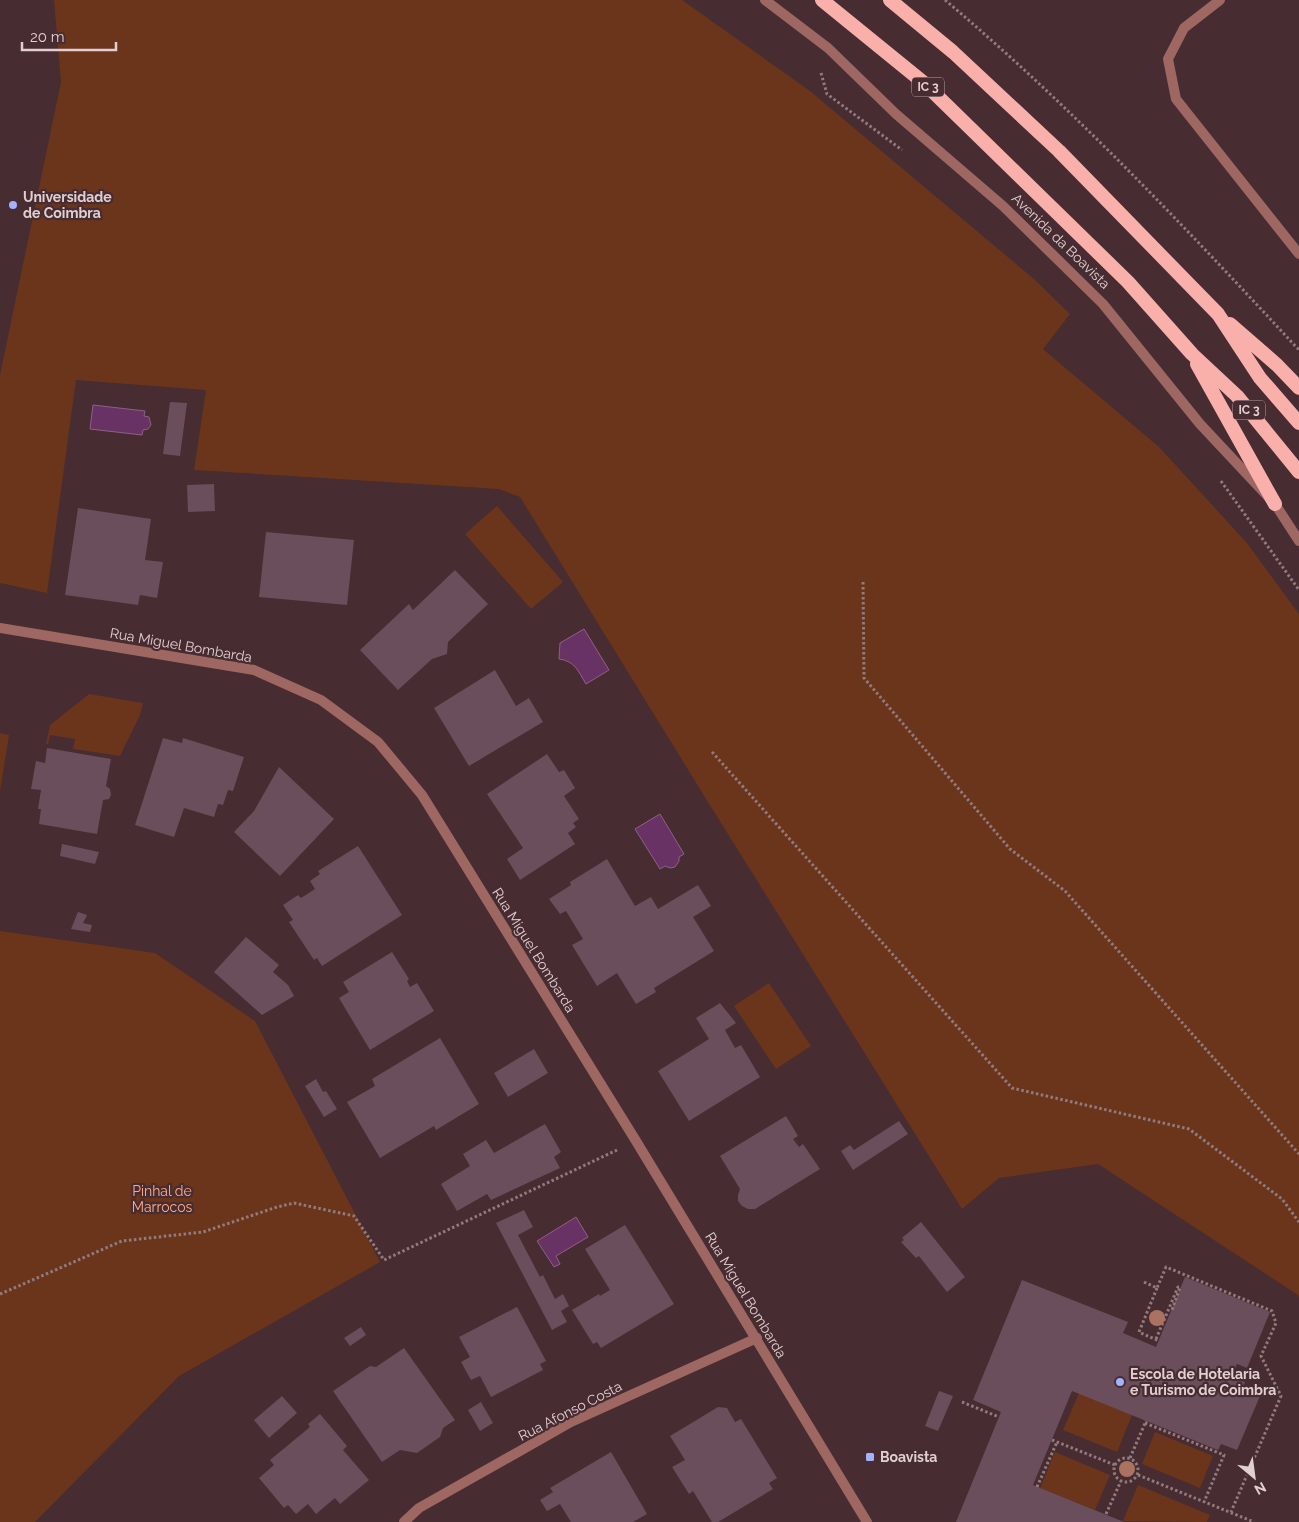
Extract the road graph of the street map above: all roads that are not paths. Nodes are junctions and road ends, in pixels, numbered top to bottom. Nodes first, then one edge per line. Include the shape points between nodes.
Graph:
1 (765, 0) edge
2 (822, 0) edge
3 (890, 0) edge
4 (1220, 0) edge
5 (1299, 254) edge
6 (1218, 314) junction
7 (1192, 354) junction
8 (1299, 388) edge
9 (1299, 423) edge
10 (1299, 472) edge
11 (1275, 504) junction
12 (1299, 541) edge
13 (0, 628) edge
14 (757, 1338) junction
15 (404, 1522) edge
16 (868, 1522) edge

1 - 11 street, Avenida da Boavista via 828,48 896,114 1003,206 1103,304 1200,424
2 - 7 highway, Avenida da Boavista / IC 3 via 924,83 1128,282
3 - 6 highway, IC 3 via 953,52 1058,151
4 - 5 street via 1184,28 1168,59 1176,99
6 - 8 highway
6 - 9 highway, IC 3 via 1260,378
7 - 10 highway, Avenida da Boavista / IC 3 via 1237,396
7 - 11 highway
11 - 12 street, Avenida da Boavista
13 - 14 street, Rua Miguel Bombarda via 254,670 321,700 378,742 422,795
14 - 15 street, Rua Afonso Costa via 571,1422 420,1508
14 - 16 street, Rua Miguel Bombarda

